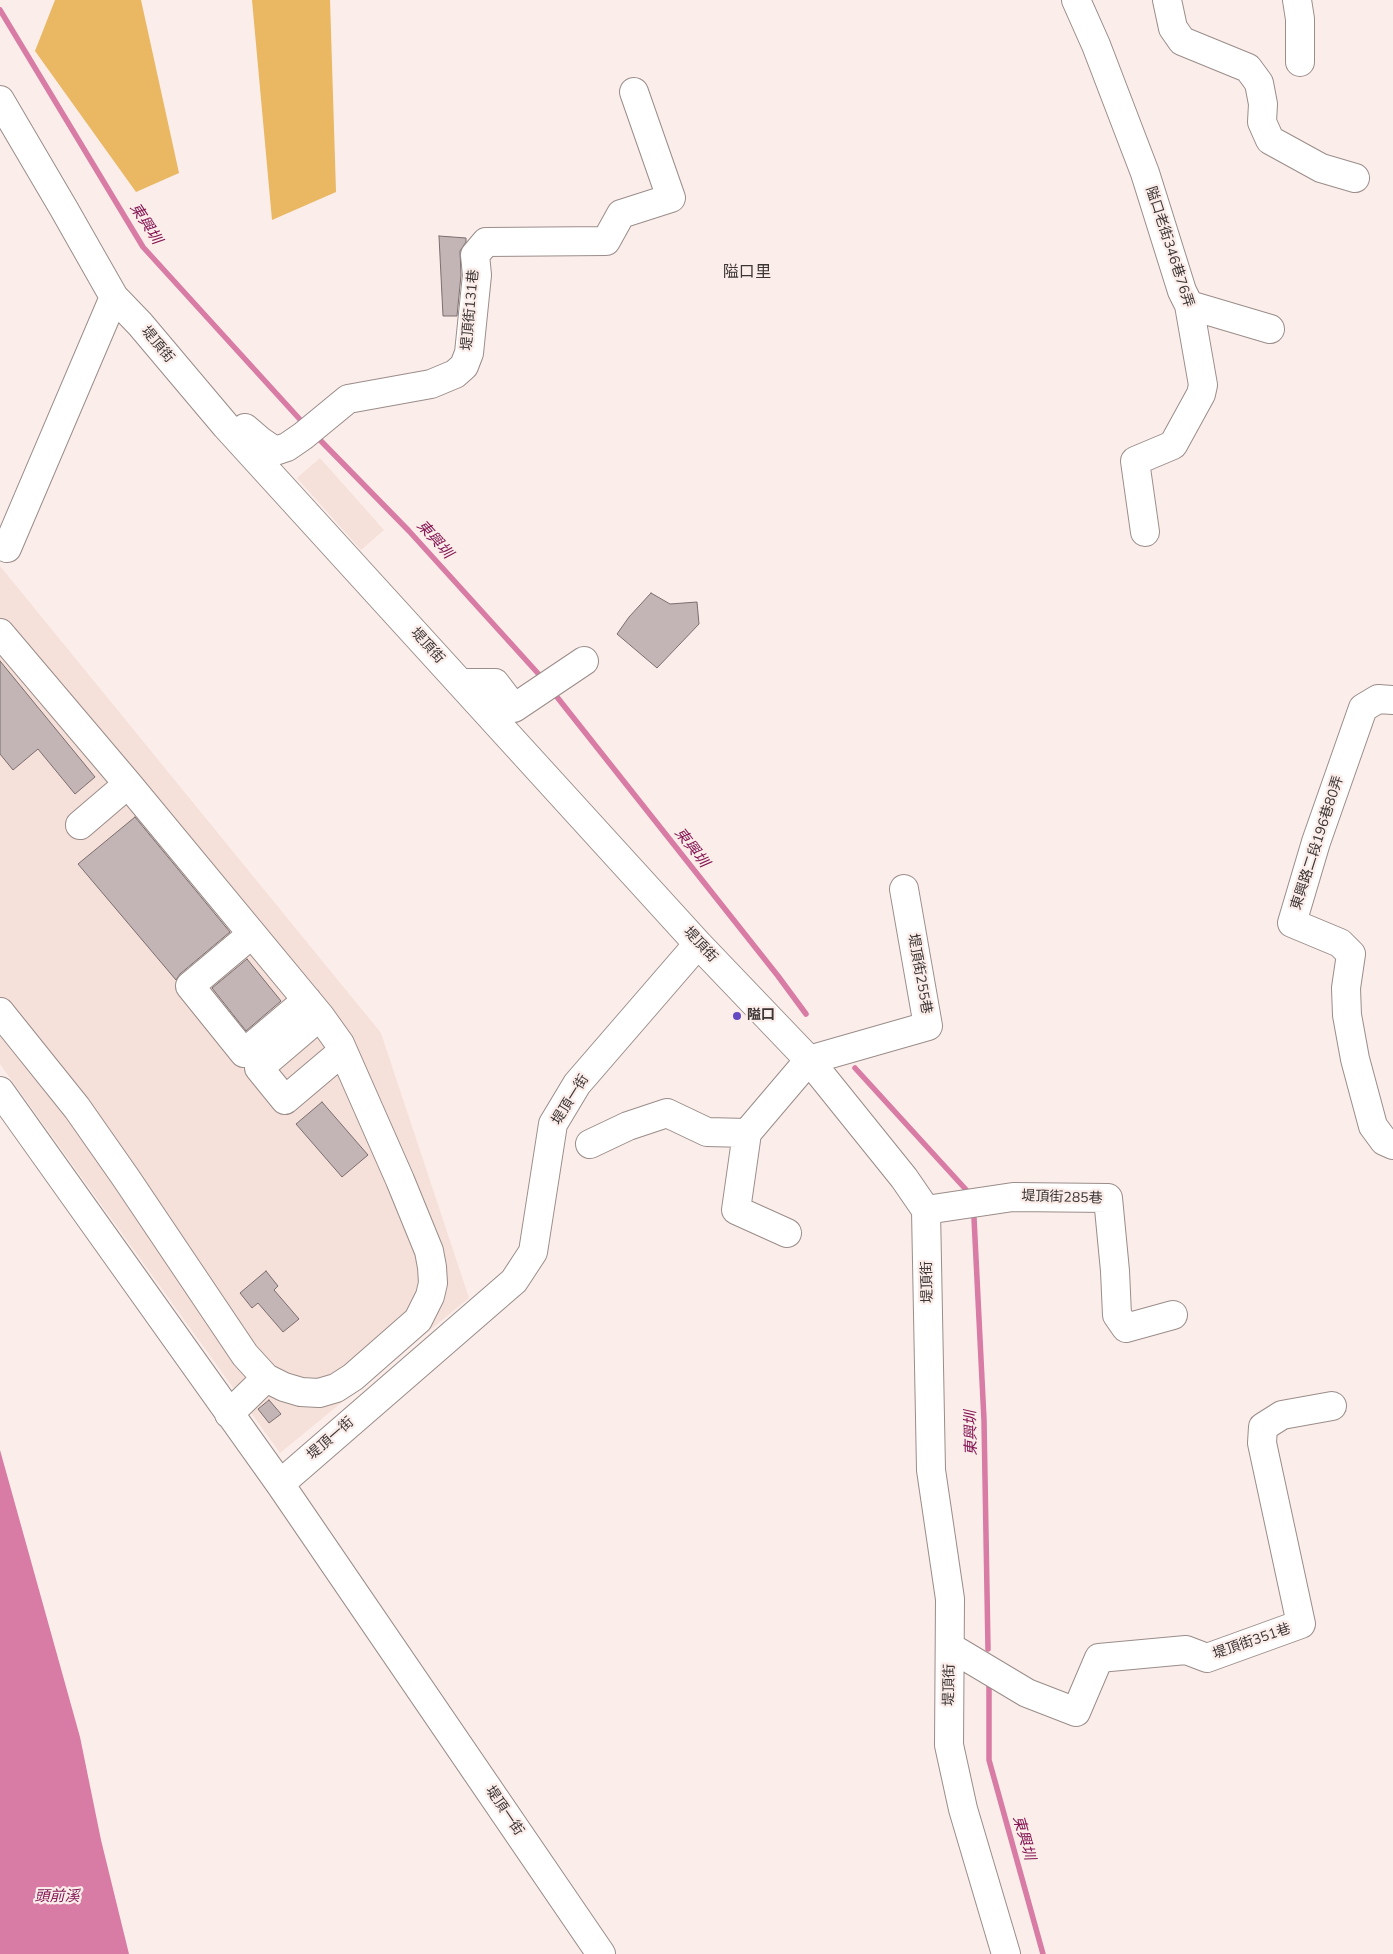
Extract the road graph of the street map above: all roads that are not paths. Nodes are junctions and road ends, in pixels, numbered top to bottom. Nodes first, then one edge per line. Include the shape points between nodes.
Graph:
1 (1076, 0) edge
2 (1167, 0) edge
3 (1297, 0) edge
4 (1300, 62) dead end
5 (634, 92) dead end
6 (0, 100) edge
7 (1355, 178) dead end
8 (114, 297) junction
9 (1189, 305) junction
10 (1270, 329) dead end
11 (226, 426) junction
12 (1145, 532) dead end
13 (7, 548) dead end
14 (1, 637) edge
15 (584, 661) dead end
16 (461, 683) junction
17 (1393, 700) edge
18 (128, 784) junction
19 (80, 825) dead end
20 (904, 889) dead end
21 (252, 934) junction
22 (698, 944) junction
23 (313, 1008) junction
24 (0, 1012) edge
25 (344, 1051) junction
26 (809, 1060) junction
27 (0, 1091) edge
28 (747, 1133) junction
29 (590, 1144) dead end
30 (1393, 1145) edge
31 (926, 1210) junction
32 (787, 1233) dead end
33 (1172, 1315) dead end
34 (266, 1378) junction
35 (1332, 1406) dead end
36 (229, 1414) junction
37 (280, 1484) junction
38 (950, 1647) junction
39 (601, 1954) edge
40 (1006, 1954) edge

1 - 9 street, 隘口老街346巷76弄 via 1144,173
2 - 7 street via 1173,28 1182,41 1248,68 1258,83 1263,104 1262,122 1270,140 1321,168
3 - 4 street
5 - 11 street, 堤頂街131巷 via 671,198 621,214 606,241 486,242 475,256 477,275 468,353 464,366 455,374 431,384 348,399 287,448 275,451 243,426
6 - 8 street, 堤頂街
8 - 11 street, 堤頂街
8 - 13 street
9 - 10 street
9 - 12 street, 隘口老街346巷76弄 via 1203,385 1173,445 1135,461
11 - 16 street, 堤頂街
14 - 18 street
15 - 16 street via 514,708 495,683
16 - 22 street, 堤頂街
17 - 30 street, 東興路二段196巷80弄 via 1378,699 1364,708 1316,842 1292,923 1340,943 1351,954 1346,988 1347,1015 1355,1059 1373,1126 1384,1141
18 - 19 street
18 - 21 street
20 - 26 street, 堤頂街255巷 via 928,1026
21 - 23 street
21 - 23 street via 190,986 238,1046 244,1053
22 - 26 street, 堤頂街
22 - 37 street, 堤頂一街 via 577,1084 553,1124 533,1252 514,1281
23 - 25 street
23 - 25 street via 259,1068 285,1100
24 - 34 street via 77,1108 245,1355
25 - 34 street via 429,1251 433,1283 430,1296 409,1330 336,1388 319,1393 301,1392
26 - 28 street
26 - 31 street, 堤頂街
27 - 36 street
28 - 29 street via 707,1132 667,1113 628,1126
28 - 32 street via 736,1210
31 - 33 street, 堤頂街285巷 via 1013,1196 1108,1198 1117,1315 1126,1328
31 - 38 street, 堤頂街 via 931,1470 950,1599
34 - 36 street
35 - 38 street, 堤頂街351巷 via 1282,1415 1263,1426 1262,1443 1301,1624 1207,1658 1186,1650 1098,1658 1076,1712 1027,1693
36 - 37 street
37 - 39 street, 堤頂一街
38 - 40 street, 堤頂街 via 949,1745 963,1810

